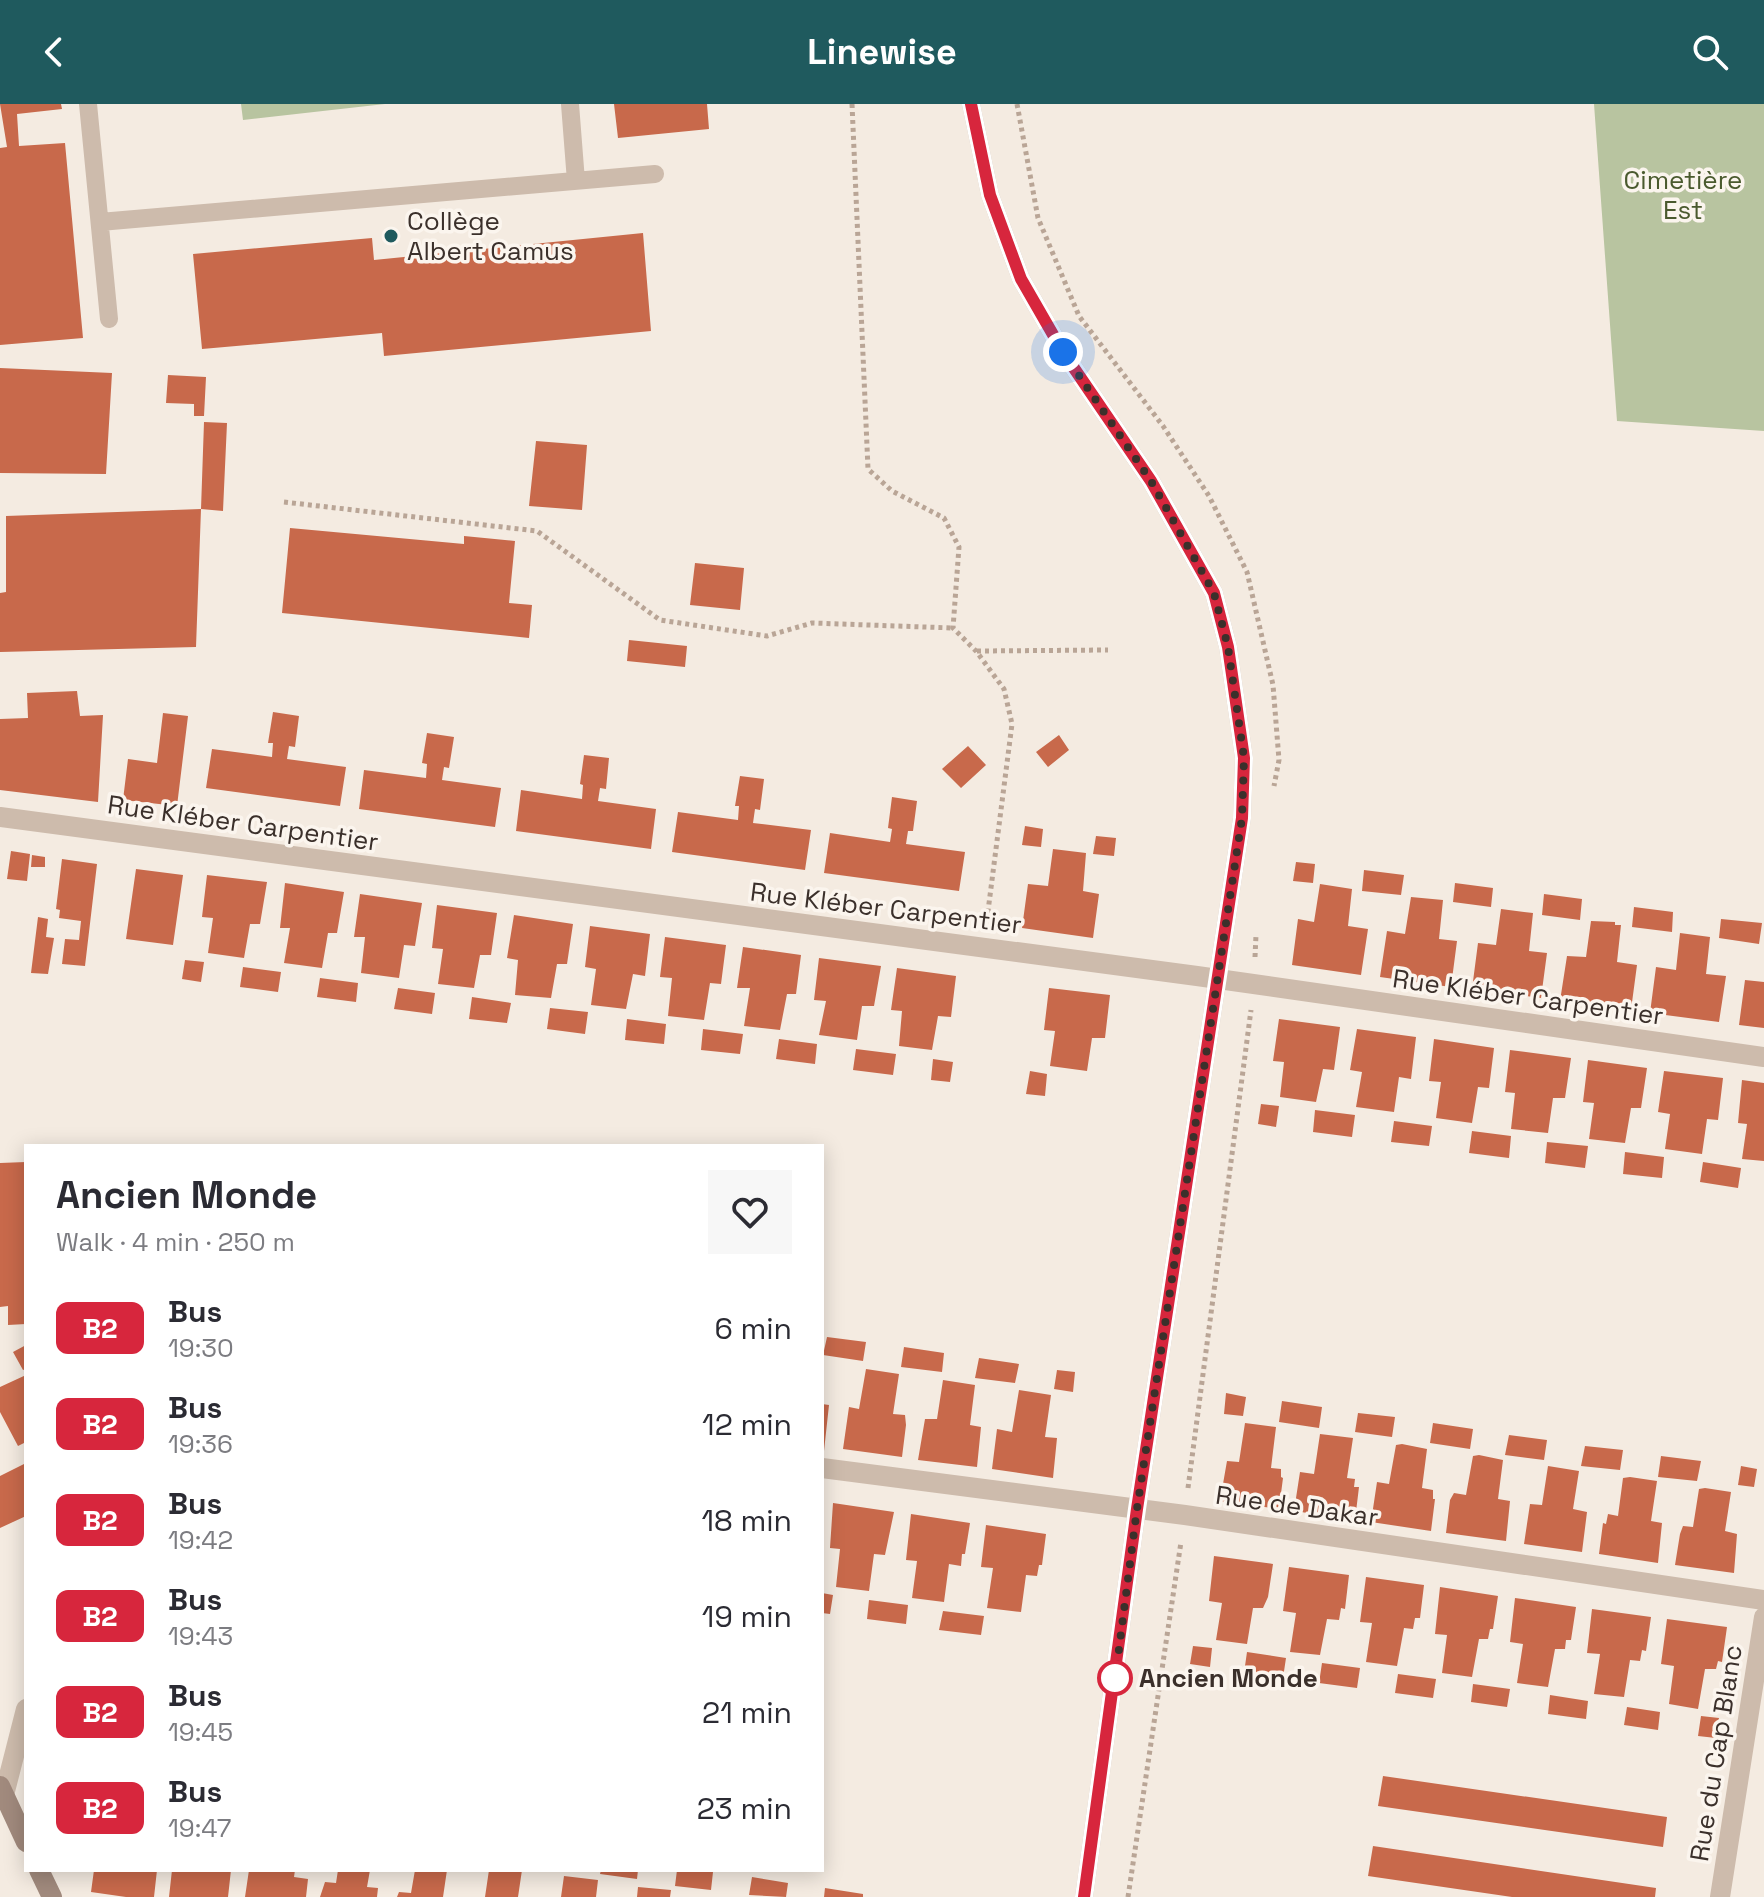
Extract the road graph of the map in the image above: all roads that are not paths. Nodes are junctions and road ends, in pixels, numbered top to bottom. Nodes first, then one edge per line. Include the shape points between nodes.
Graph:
1 (88, 104) edge
2 (570, 104) edge
3 (971, 104) edge
4 (655, 174) dead end
5 (576, 181) junction
6 (100, 222) junction
7 (109, 319) dead end
8 (0, 817) edge
9 (1217, 979) junction
10 (1764, 1057) edge
11 (824, 1468) edge
12 (1137, 1509) junction
13 (1764, 1600) edge
14 (1764, 1617) edge
15 (24, 1716) edge
16 (2, 1790) edge
17 (24, 1838) edge
18 (40, 1872) edge
19 (52, 1897) edge
20 (1084, 1897) edge
21 (1720, 1897) edge

1 - 6 lane
2 - 5 lane
3 - 9 lane via 990,195 1021,279 1063,352 1151,481 1214,593 1228,647 1244,758 1242,818
4 - 5 lane
5 - 6 lane
6 - 7 lane
8 - 9 street, Rue Kléber Carpentier
9 - 10 street, Rue Kléber Carpentier
9 - 12 lane
11 - 12 street, Rue de Dakar
12 - 13 street, Rue de Dakar
12 - 20 lane
14 - 21 street, Rue du Cap Blanc
15 - 16 street
16 - 17 street
18 - 19 street

